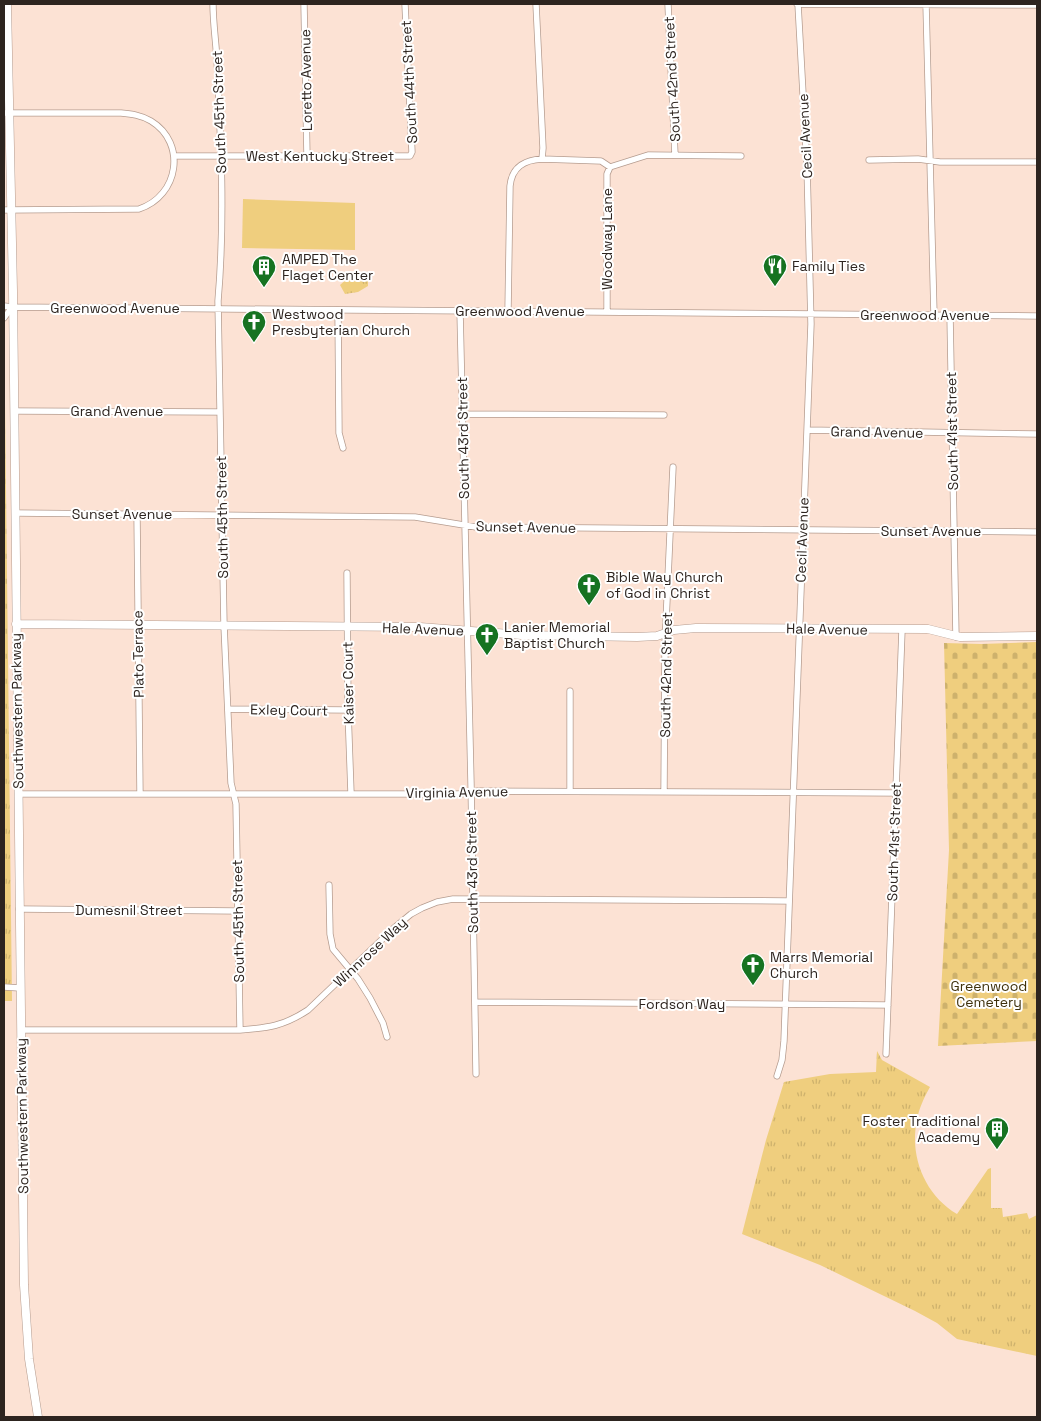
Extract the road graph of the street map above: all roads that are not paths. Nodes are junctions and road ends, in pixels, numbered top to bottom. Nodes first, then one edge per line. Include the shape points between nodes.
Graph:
1 (7, 4) edge
2 (213, 4) edge
3 (304, 4) edge
4 (404, 4) edge
5 (536, 4) edge
6 (668, 4) edge
7 (798, 4) edge
8 (926, 4) edge
9 (1037, 5) edge
10 (6, 112) edge
11 (675, 155) junction
12 (175, 156) junction
13 (220, 156) junction
14 (307, 156) junction
15 (405, 156) joint
16 (741, 156) dead end
17 (542, 159) junction
18 (869, 160) dead end
19 (930, 161) junction
20 (1037, 162) edge
21 (610, 167) junction
22 (7, 210) edge
23 (8, 306) edge
24 (218, 309) junction
25 (338, 310) junction
26 (460, 311) junction
27 (508, 311) junction
28 (607, 312) junction
29 (810, 314) junction
30 (934, 315) junction
31 (950, 315) junction
32 (1037, 316) edge
33 (4, 318) edge
34 (14, 410) junction
35 (220, 412) junction
36 (462, 414) junction
37 (664, 415) dead end
38 (807, 430) junction
39 (952, 433) junction
40 (1037, 434) edge
41 (343, 448) dead end
42 (673, 467) dead end
43 (15, 514) junction
44 (137, 514) junction
45 (222, 515) junction
46 (465, 525) junction
47 (670, 529) junction
48 (802, 530) junction
49 (954, 532) junction
50 (1037, 532) edge
51 (347, 573) dead end
52 (16, 624) junction
53 (138, 624) junction
54 (224, 625) junction
55 (347, 626) junction
56 (798, 629) junction
57 (467, 630) junction
58 (902, 630) junction
59 (666, 633) junction
60 (1037, 636) edge
61 (956, 637) junction
62 (570, 691) dead end
63 (229, 709) junction
64 (348, 710) junction
65 (570, 791) junction
66 (471, 792) junction
67 (664, 792) junction
68 (351, 793) junction
69 (792, 793) junction
70 (896, 793) junction
71 (18, 794) junction
72 (140, 794) junction
73 (234, 794) junction
74 (330, 885) dead end
75 (473, 898) junction
76 (788, 901) junction
77 (19, 909) junction
78 (238, 911) junction
79 (350, 971) junction
80 (4, 988) edge
81 (20, 988) junction
82 (475, 1002) junction
83 (784, 1005) junction
84 (888, 1005) junction
85 (21, 1030) junction
86 (240, 1030) junction
87 (386, 1037) dead end
88 (886, 1054) dead end
89 (476, 1074) dead end
90 (777, 1076) dead end
91 (38, 1417) edge

1 - 10 street, Southwestern Parkway
2 - 13 street, South 45th Street
3 - 14 street, Loretto Avenue
4 - 15 street, South 44th Street via 412,152
5 - 17 street
6 - 11 street, South 42nd Street
7 - 8 street
7 - 29 street, Cecil Avenue via 807,159
8 - 9 street
8 - 19 street
10 - 12 street via 139,116 162,130
10 - 22 street, Southwestern Parkway
11 - 16 street
11 - 21 street via 644,155
12 - 13 street, West Kentucky Street
12 - 22 street via 174,171 166,190 146,207 133,210
13 - 14 street, West Kentucky Street
13 - 24 street, South 45th Street via 222,254
14 - 15 street, West Kentucky Street
17 - 21 street via 601,161
17 - 27 street via 526,162 516,169 511,178
18 - 19 street
19 - 20 street
19 - 30 street
21 - 28 street, Woodway Lane via 607,174
22 - 23 street, Southwestern Parkway
23 - 24 street, Greenwood Avenue
23 - 33 street
23 - 34 street, Southwestern Parkway
24 - 25 street, Greenwood Avenue
24 - 35 street, South 45th Street
25 - 26 street, Greenwood Avenue
25 - 41 street
26 - 27 street, Greenwood Avenue
26 - 36 street, South 43rd Street
27 - 28 street, Greenwood Avenue
28 - 29 street, Greenwood Avenue
29 - 30 street, Greenwood Avenue
29 - 38 street, Cecil Avenue
30 - 31 street, Greenwood Avenue
31 - 32 street, Greenwood Avenue
31 - 39 street, South 41st Street
34 - 35 street, Grand Avenue
34 - 43 street, Southwestern Parkway
35 - 45 street, South 45th Street
36 - 37 street
36 - 46 street, South 43rd Street
38 - 39 street, Grand Avenue
38 - 48 street, Cecil Avenue
39 - 40 street, Grand Avenue
39 - 49 street, South 41st Street
42 - 47 street, South 42nd Street
43 - 44 street, Sunset Avenue
43 - 52 street, Southwestern Parkway
44 - 45 street, Sunset Avenue
44 - 53 street, Plato Terrace
45 - 46 street, Sunset Avenue via 415,517
45 - 54 street, South 45th Street
46 - 47 street, Sunset Avenue
46 - 57 street, South 43rd Street
47 - 48 street, Sunset Avenue
47 - 59 street, South 42nd Street
48 - 49 street, Sunset Avenue
48 - 56 street, Cecil Avenue
49 - 50 street, Sunset Avenue
49 - 61 street, South 41st Street
51 - 55 street, Kaiser Court
52 - 53 street, Hale Avenue
52 - 71 street, Southwestern Parkway
53 - 54 street, Hale Avenue
53 - 72 street, Plato Terrace
54 - 55 street, Hale Avenue
54 - 63 street, South 45th Street
55 - 57 street, Hale Avenue
55 - 64 street, Kaiser Court
56 - 58 street, Hale Avenue
56 - 59 street, Hale Avenue via 696,628
56 - 69 street, Cecil Avenue
57 - 59 street, Hale Avenue via 521,636 647,637
57 - 66 street, South 43rd Street
58 - 61 street, Hale Avenue via 928,629
58 - 70 street, South 41st Street
59 - 67 street, South 42nd Street
60 - 61 street, Hale Avenue
62 - 65 street
63 - 64 street, Exley Court
63 - 73 street, South 45th Street
64 - 68 street, Kaiser Court
65 - 66 street, Virginia Avenue
65 - 67 street, Virginia Avenue
66 - 68 street, Virginia Avenue
66 - 75 street, South 43rd Street
67 - 69 street, Virginia Avenue
68 - 73 street, Virginia Avenue
69 - 70 street, Virginia Avenue
69 - 76 street, Cecil Avenue
70 - 84 street, South 41st Street
71 - 72 street, Virginia Avenue
71 - 77 street, Southwestern Parkway
72 - 73 street, Virginia Avenue
73 - 78 street, South 45th Street
74 - 79 street via 331,942 335,954
75 - 76 street, Winnrose Way
75 - 79 street, Winnrose Way via 436,902 411,914
75 - 82 street, South 43rd Street
76 - 83 street, Cecil Avenue
77 - 78 street, Dumesnil Street
77 - 81 street, Southwestern Parkway
78 - 86 street, South 45th Street
79 - 86 street, Winnrose Way via 296,1018 272,1027
79 - 87 street via 370,998
80 - 81 street
81 - 85 street, Southwestern Parkway
82 - 83 street, Fordson Way
82 - 89 street, South 43rd Street
83 - 84 street, Fordson Way
83 - 90 street, Cecil Avenue via 782,1060
84 - 88 street, South 41st Street
85 - 86 street, Winnrose Way
85 - 91 street, Southwestern Parkway via 24,1310

